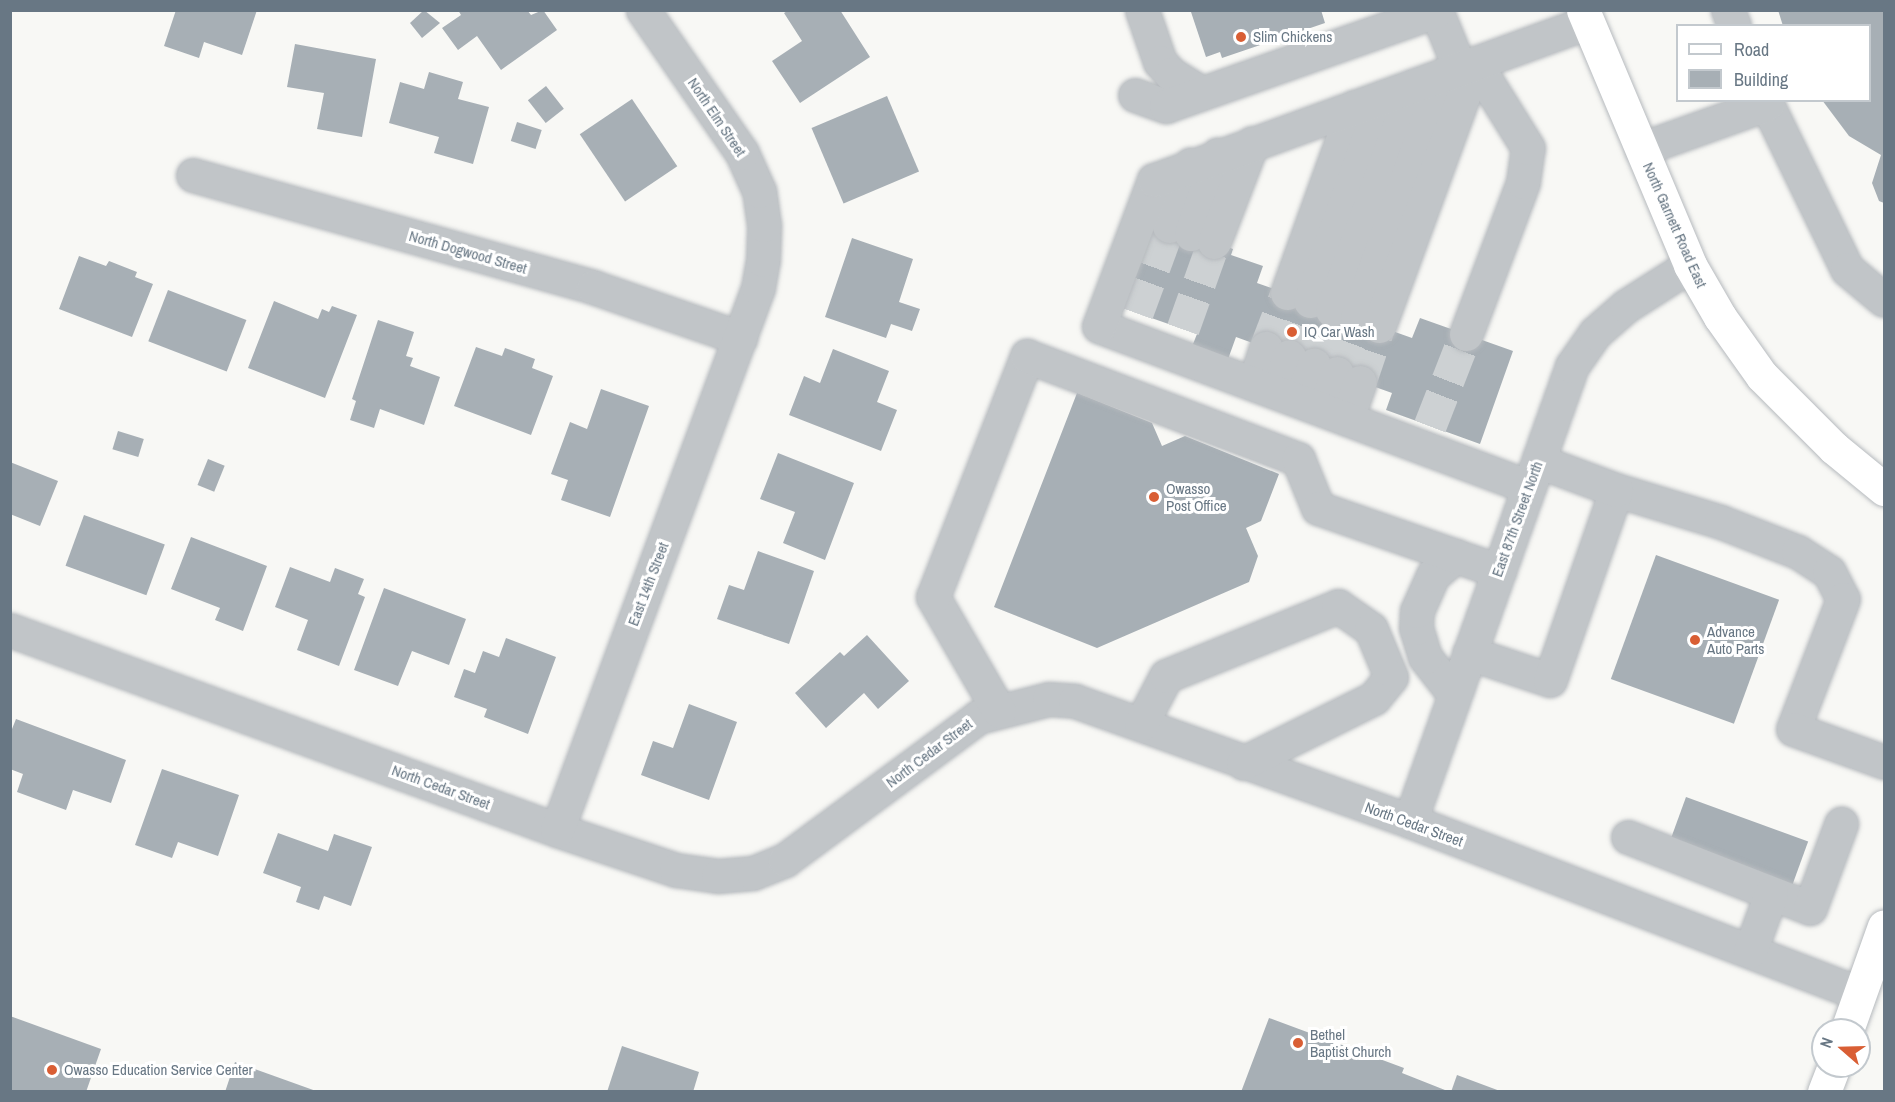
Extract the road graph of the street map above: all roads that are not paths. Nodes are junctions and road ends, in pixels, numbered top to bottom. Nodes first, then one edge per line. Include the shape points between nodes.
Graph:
1 (643, 10) edge
2 (1142, 10) edge
3 (1436, 11) edge
4 (1585, 16) edge
5 (1448, 73) junction
6 (1202, 93) junction
7 (1134, 95) dead end
8 (1766, 102) edge
9 (1355, 106) junction
10 (1252, 143) junction
11 (1641, 149) junction
12 (1204, 160) junction
13 (193, 175) dead end
14 (1690, 265) junction
15 (1884, 300) edge
16 (1322, 306) junction
17 (1466, 334) tunnel mouth
18 (740, 338) junction
19 (1303, 361) junction
20 (1290, 397) junction
21 (1533, 474) junction
22 (1884, 489) edge
23 (1616, 490) junction
24 (1456, 556) junction
25 (1499, 571) junction
26 (10, 630) edge
27 (1469, 653) junction
28 (1454, 693) junction
29 (999, 711) junction
30 (1141, 724) junction
31 (1884, 762) edge
32 (1243, 763) junction
33 (1410, 821) junction
34 (1841, 825) dead end
35 (557, 830) junction
36 (1628, 837) dead end
37 (1771, 894) junction
38 (1883, 934) edge
39 (1750, 951) junction
40 (1860, 994) junction
41 (1851, 1018) edge

1 - 18 street, North Elm Street via 742,153 759,191 764,225 763,260 758,288
2 - 6 street via 1161,62 1171,74
3 - 5 street
3 - 6 street
4 - 5 street
4 - 11 main road, North Garnett Road East
5 - 9 street
5 - 16 street
5 - 16 street
5 - 17 street via 1528,148 1523,182
6 - 7 street via 1166,106
8 - 11 street
8 - 15 street via 1847,269
9 - 10 street
9 - 16 street
9 - 16 street
10 - 12 street
10 - 12 street via 1191,234
11 - 14 main road, North Garnett Road East
12 - 20 street via 1154,180 1099,326 1155,333
13 - 18 street, North Dogwood Street via 593,287
14 - 21 street, East 87th Street North via 1626,306 1595,333 1572,366
14 - 22 main road, North Garnett Road East via 1720,317 1762,376 1834,448
18 - 35 street, East 14th Street
19 - 20 street
19 - 20 street
19 - 20 street
20 - 21 street via 1426,436
21 - 23 street
21 - 25 street, East 87th Street North
23 - 27 street via 1550,680
23 - 31 street via 1721,522 1798,552 1829,572 1843,599 1793,729
24 - 25 street
24 - 28 street via 1433,575 1417,611 1416,628 1425,657
24 - 29 street via 1318,508 1298,459 1027,356 933,597
25 - 27 street, East 87th Street North
26 - 35 street, North Cedar Street
27 - 28 street, East 87th Street North
28 - 33 street, East 87th Street North
29 - 30 street, North Cedar Street via 1049,699 1075,701
29 - 35 street, North Cedar Street via 959,727 827,831 785,860 753,873 718,876 676,870
30 - 32 street, North Cedar Street
30 - 32 street via 1166,676 1338,606 1371,629 1391,676 1374,698
32 - 33 street, North Cedar Street
33 - 39 street, North Cedar Street
34 - 37 street via 1810,908
36 - 37 street
37 - 39 street
38 - 40 main road
39 - 40 street, North Cedar Street
40 - 41 main road

